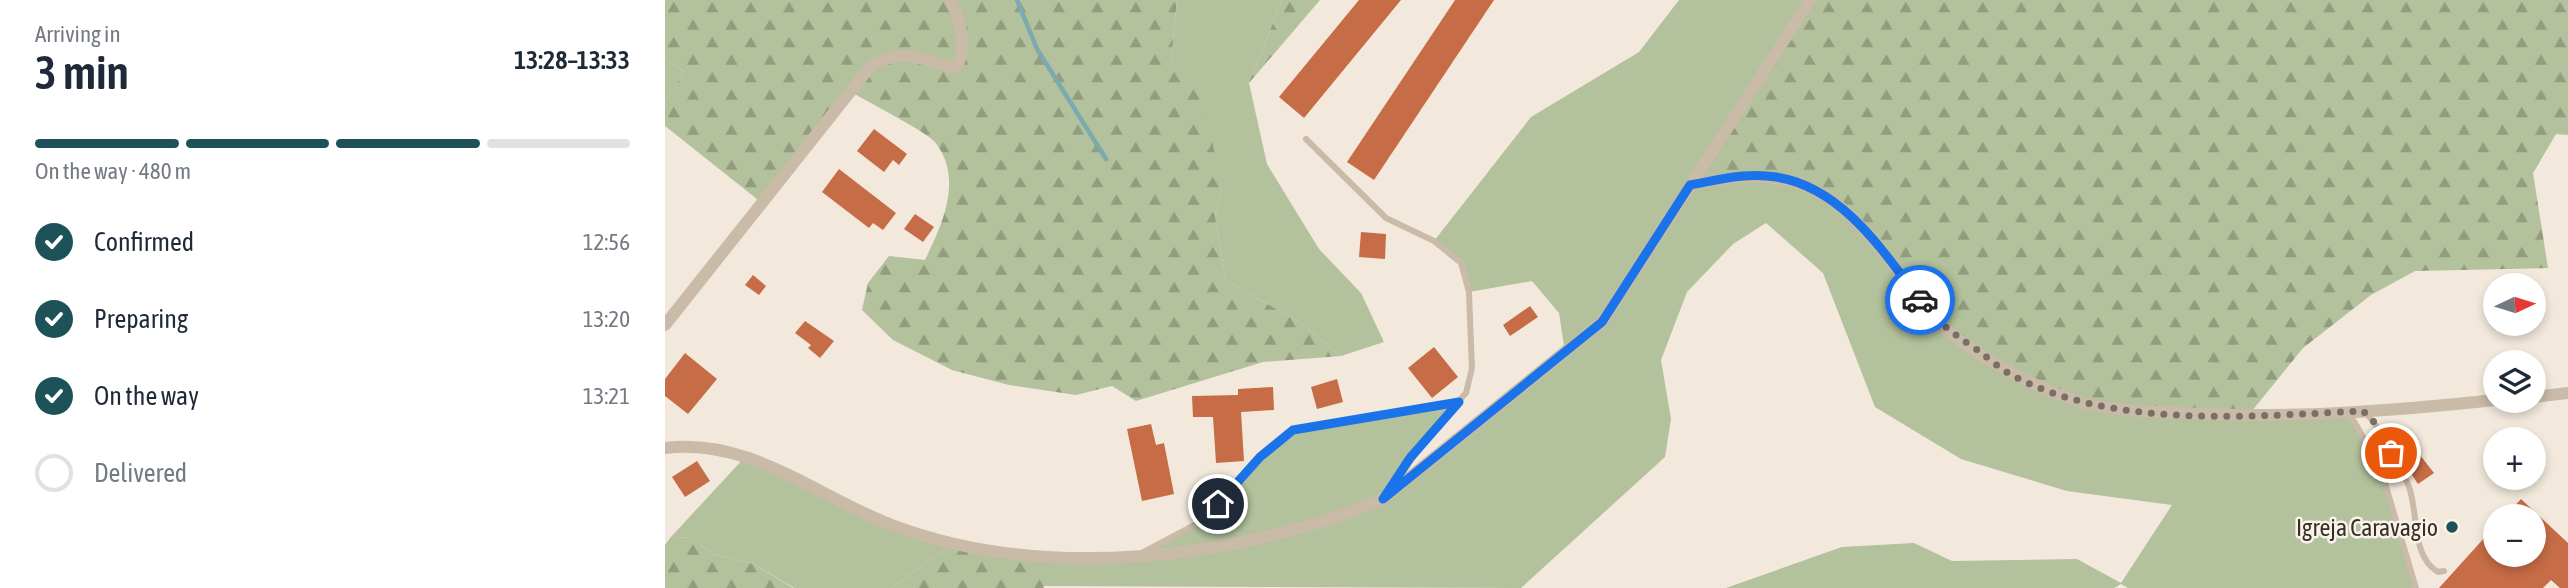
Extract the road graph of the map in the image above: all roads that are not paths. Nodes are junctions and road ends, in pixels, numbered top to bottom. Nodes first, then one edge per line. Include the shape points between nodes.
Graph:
1 (950, 0) edge
2 (1810, 0) edge
3 (1305, 139) dead end
4 (1690, 185) junction
5 (665, 325) edge
6 (2568, 393) edge
7 (2546, 396) edge
8 (2483, 401) edge
9 (1459, 402) junction
10 (2348, 411) junction
11 (2363, 411) junction
12 (665, 448) edge
13 (1383, 499) junction
14 (1134, 557) junction
15 (2444, 571) dead end
16 (2416, 588) edge

1 - 5 street via 962,30 957,66 904,54 887,55 869,68
2 - 4 street
3 - 9 lane via 1386,218 1434,241 1461,263 1469,292 1472,368
4 - 10 street via 1749,176 1776,177 1812,187 1852,217 1937,321 2011,374 2084,403 2247,417
4 - 13 street via 1602,322
6 - 7 street
8 - 11 street
9 - 13 lane via 1410,458
9 - 14 lane via 1293,430 1260,457 1204,520
10 - 11 street
10 - 16 lane via 2380,466
11 - 15 lane via 2376,424 2409,487 2421,553 2428,566
12 - 14 street via 723,449 782,471 889,524 951,545 1034,556
13 - 14 street via 1345,515 1249,541

